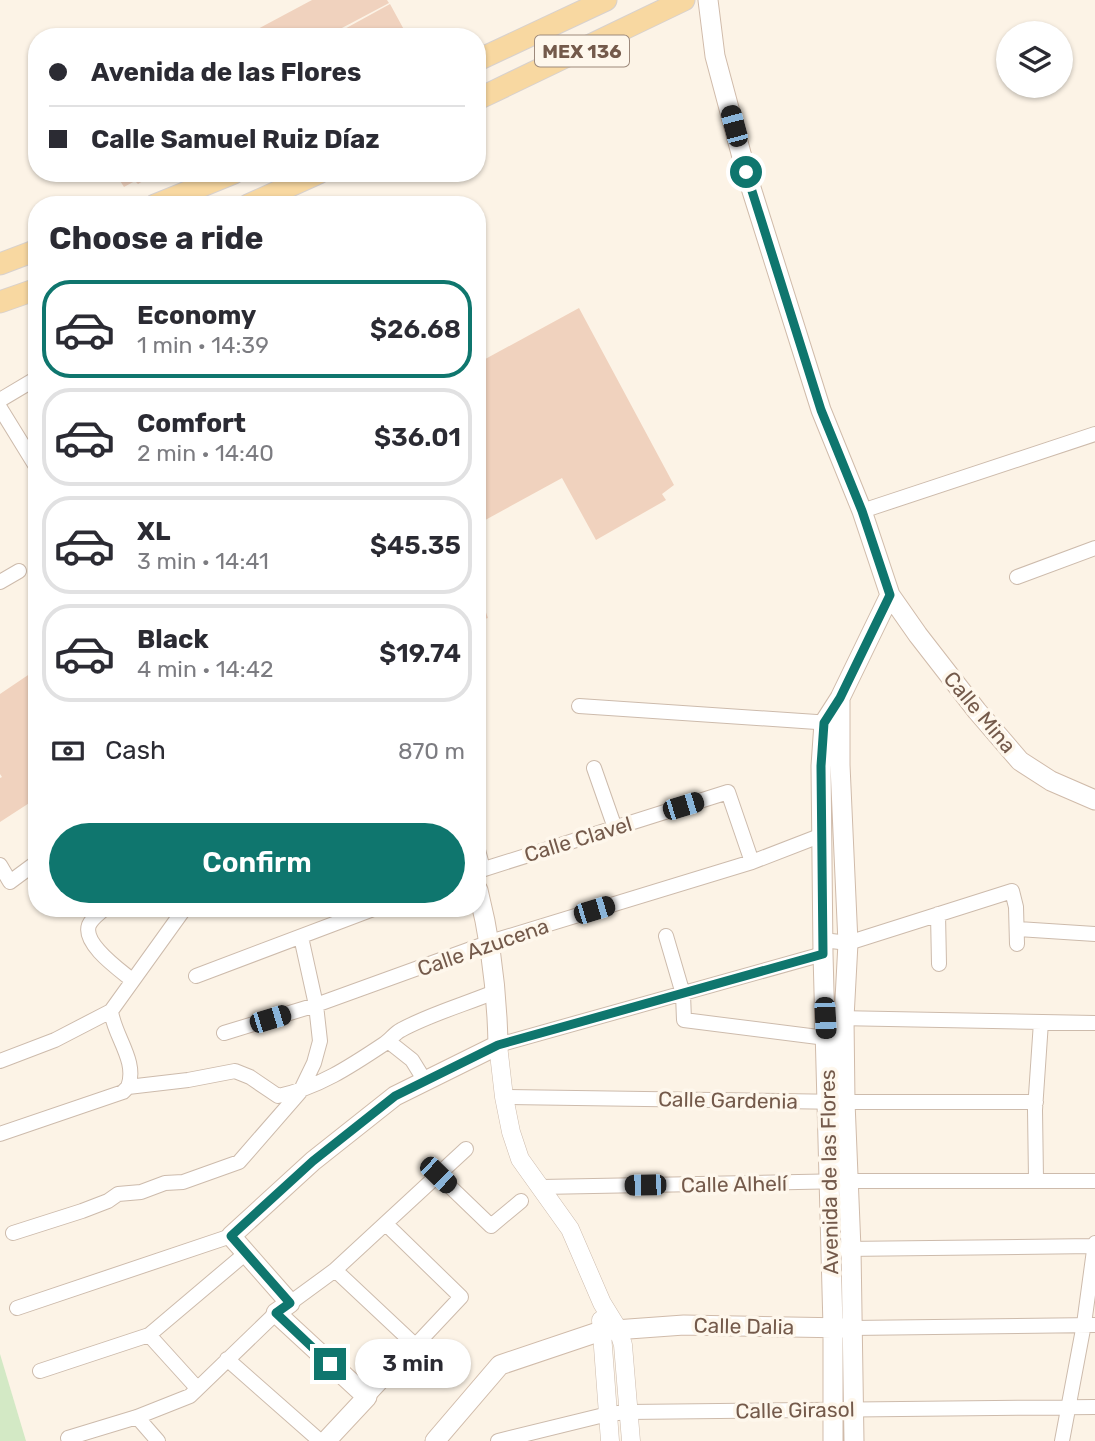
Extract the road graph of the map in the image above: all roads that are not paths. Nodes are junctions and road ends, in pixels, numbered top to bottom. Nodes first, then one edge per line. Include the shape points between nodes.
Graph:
1 (606, 0) edge
2 (684, 0) edge
3 (708, 0) edge
4 (486, 56) edge
5 (486, 95) edge
6 (212, 182) edge
7 (298, 182) edge
8 (177, 196) edge
9 (268, 196) edge
10 (28, 253) edge
11 (0, 264) edge
12 (28, 293) edge
13 (0, 302) edge
14 (28, 383) edge
15 (0, 400) edge
16 (0, 408) edge
17 (1095, 434) edge
18 (28, 453) edge
19 (862, 511) junction
20 (1095, 548) edge
21 (19, 571) dead end
22 (1017, 577) dead end
23 (0, 582) edge
24 (890, 595) junction
25 (579, 706) dead end
26 (832, 723) junction
27 (594, 768) dead end
28 (1095, 800) edge
29 (615, 828) junction
30 (822, 835) junction
31 (752, 862) junction
32 (0, 865) edge
33 (486, 868) edge
34 (28, 869) edge
35 (822, 871) junction
36 (843, 872) junction
37 (937, 914) junction
38 (95, 917) edge
39 (178, 917) edge
40 (353, 917) edge
41 (484, 917) edge
42 (1095, 934) edge
43 (666, 936) dead end
44 (301, 937) junction
45 (490, 942) junction
46 (848, 943) junction
47 (823, 947) junction
48 (939, 964) dead end
49 (196, 976) dead end
50 (132, 980) junction
51 (497, 991) junction
52 (683, 993) junction
53 (316, 1005) junction
54 (111, 1011) junction
55 (835, 1018) junction
56 (1041, 1022) junction
57 (1095, 1023) edge
58 (224, 1033) dead end
59 (827, 1038) junction
60 (388, 1041) junction
61 (498, 1045) junction
62 (0, 1060) edge
63 (425, 1081) junction
64 (128, 1087) junction
65 (300, 1092) junction
66 (504, 1097) junction
67 (836, 1102) junction
68 (1036, 1102) junction
69 (0, 1134) edge
70 (466, 1149) dead end
71 (438, 1175) junction
72 (1036, 1179) junction
73 (1095, 1181) edge
74 (837, 1182) junction
75 (541, 1187) junction
76 (521, 1201) dead end
77 (387, 1225) junction
78 (13, 1233) dead end
79 (231, 1236) junction
80 (1095, 1245) edge
81 (851, 1249) junction
82 (831, 1250) junction
83 (246, 1253) junction
84 (335, 1270) junction
85 (17, 1308) dead end
86 (283, 1308) junction
87 (1089, 1325) edge
88 (842, 1328) junction
89 (609, 1330) junction
90 (149, 1335) junction
91 (415, 1345) junction
92 (228, 1359) junction
93 (40, 1371) dead end
94 (197, 1388) junction
95 (366, 1397) junction
96 (1068, 1407) junction
97 (1095, 1407) edge
98 (832, 1409) junction
99 (852, 1410) junction
100 (628, 1412) junction
101 (608, 1414) junction
102 (137, 1417) junction
103 (70, 1441) edge
104 (158, 1441) edge
105 (320, 1441) edge
106 (326, 1441) edge
107 (435, 1441) edge
108 (498, 1441) edge
109 (610, 1441) edge
110 (631, 1441) edge
111 (833, 1441) edge
112 (854, 1441) edge
113 (1062, 1441) edge

1 - 4 main road, MEX 136
2 - 5 main road, MEX 136
3 - 19 main road via 715,56 746,172 821,410
6 - 8 main road
7 - 9 main road
10 - 11 main road
12 - 13 main road
14 - 15 street
16 - 18 street
17 - 19 street
19 - 24 main road
20 - 22 street
21 - 23 street
24 - 26 main road, Avenida de las Flores
24 - 28 main road, Calle Mina via 977,712 1020,761
25 - 26 street
26 - 30 main road, Avenida de las Flores via 821,766
26 - 36 main road, Avenida de las Flores
27 - 29 street
29 - 31 street, Calle Clavel via 728,792
29 - 33 street, Calle Clavel
30 - 31 street, Calle Azucena
30 - 35 main road, Avenida de las Flores
31 - 45 street, Calle Azucena
32 - 34 street via 10,882
35 - 36 street
35 - 47 main road, Avenida de las Flores
36 - 46 main road, Avenida de las Flores
37 - 42 street via 1012,891 1018,936
37 - 46 street
37 - 48 street
38 - 50 street via 88,928 90,937 108,961
39 - 50 street
40 - 44 street
41 - 45 main road
43 - 52 street
44 - 49 street
44 - 53 street
45 - 51 main road
45 - 53 street, Calle Azucena
46 - 47 street
46 - 55 main road, Avenida de las Flores
47 - 52 street
47 - 55 main road, Avenida de las Flores
50 - 54 street
51 - 60 street via 399,1031
51 - 61 main road
52 - 59 street via 684,1020
52 - 61 street
53 - 58 street, Calle Azucena
53 - 65 street via 320,1041
54 - 62 street via 55,1040
54 - 64 street via 132,1077
55 - 56 street
55 - 59 main road, Avenida de las Flores
55 - 67 main road, Avenida de las Flores
56 - 57 street
56 - 68 street
59 - 67 main road, Avenida de las Flores
60 - 63 street via 412,1060
60 - 65 street
61 - 63 main road
61 - 66 street
63 - 79 main road via 395,1096 313,1161
64 - 65 street via 235,1071 278,1096
64 - 69 street
65 - 78 street via 239,1162 183,1182 118,1194
66 - 67 street, Calle Gardenia
66 - 75 street via 520,1159
67 - 68 street, Calle Gardenia
67 - 74 main road, Avenida de las Flores
68 - 72 street
70 - 71 street
71 - 76 street via 491,1226
71 - 77 street
72 - 73 street, Calle Alhelí
72 - 74 street, Calle Alhelí
74 - 75 street, Calle Alhelí
74 - 81 main road, Avenida de las Flores
74 - 82 main road, Avenida de las Flores
75 - 89 street via 570,1229
77 - 84 street
77 - 91 street via 461,1297
79 - 83 main road
79 - 85 street
80 - 81 street
80 - 87 street
81 - 82 street
81 - 88 main road, Avenida de las Flores
82 - 88 main road, Avenida de las Flores
83 - 86 main road
83 - 90 street
84 - 86 street
84 - 91 street
86 - 92 street
86 - 95 main road
87 - 88 street, Calle Dalia
87 - 96 street
88 - 89 main road, Calle Dalia via 684,1325
88 - 98 main road, Avenida de las Flores
88 - 99 main road, Avenida de las Flores
89 - 100 street via 623,1345
89 - 101 street
89 - 107 main road, Calle Dalia via 500,1365
90 - 93 street
90 - 94 street
91 - 95 street
92 - 94 street
92 - 105 street
94 - 102 street via 190,1396
95 - 106 main road
96 - 97 street, Calle Girasol
96 - 99 street, Calle Girasol
96 - 113 street
98 - 99 street, Calle Girasol
98 - 100 street, Calle Girasol
98 - 111 main road, Avenida de las Flores
99 - 112 main road, Avenida de las Flores
100 - 101 street, Calle Girasol
100 - 110 street
101 - 108 street, Calle Girasol
101 - 109 street
102 - 103 street via 68,1438
102 - 104 street

